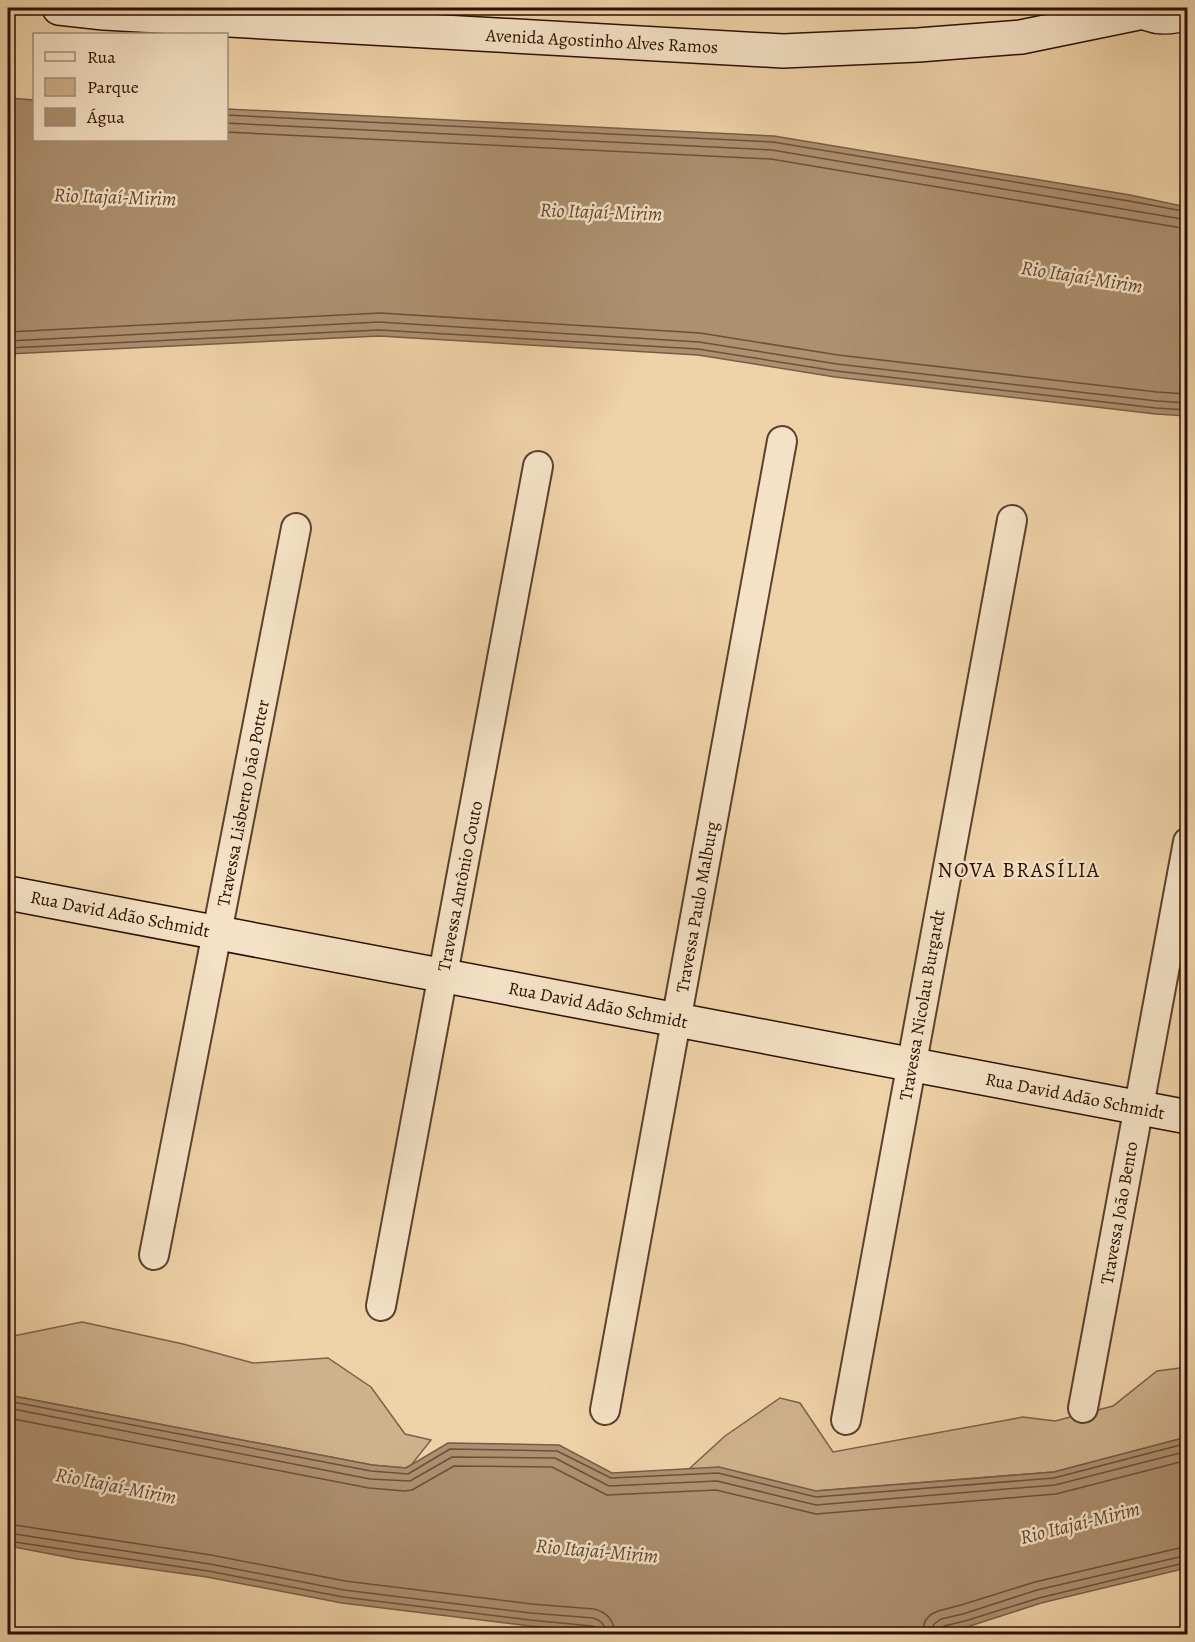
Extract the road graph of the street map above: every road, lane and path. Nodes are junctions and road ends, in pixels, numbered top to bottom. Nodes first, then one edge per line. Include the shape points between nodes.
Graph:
1 (59, 8) edge
2 (1140, 10) edge
3 (1188, 12) edge
4 (782, 441) dead end
5 (538, 466) dead end
6 (1012, 520) dead end
7 (296, 528) dead end
8 (1188, 842) edge
9 (8, 893) edge
10 (218, 933) junction
11 (443, 975) junction
12 (676, 1020) junction
13 (911, 1065) junction
14 (1138, 1108) junction
15 (1188, 1117) edge
16 (154, 1255) dead end
17 (381, 1305) dead end
18 (1083, 1408) dead end
19 (605, 1410) dead end
20 (846, 1420) dead end

1 - 2 main road, Avenida Agostinho Alves Ramos via 783,51 1021,37
2 - 3 main road via 1167,17
4 - 12 street, Travessa Paulo Malburg
5 - 11 street, Travessa Antônio Couto
6 - 13 street, Travessa Nicolau Burgardt
7 - 10 street, Travessa Lisberto João Potter
8 - 14 street, Travessa João Bento
9 - 10 main road, Rua David Adão Schmidt
10 - 11 main road, Rua David Adão Schmidt
10 - 16 street, Travessa Lisberto João Potter
11 - 12 main road, Rua David Adão Schmidt
11 - 17 street, Travessa Antônio Couto
12 - 13 main road, Rua David Adão Schmidt
12 - 19 street, Travessa Paulo Malburg
13 - 14 main road, Rua David Adão Schmidt
13 - 20 street, Travessa Nicolau Burgardt
14 - 15 main road, Rua David Adão Schmidt
14 - 18 street, Travessa João Bento

